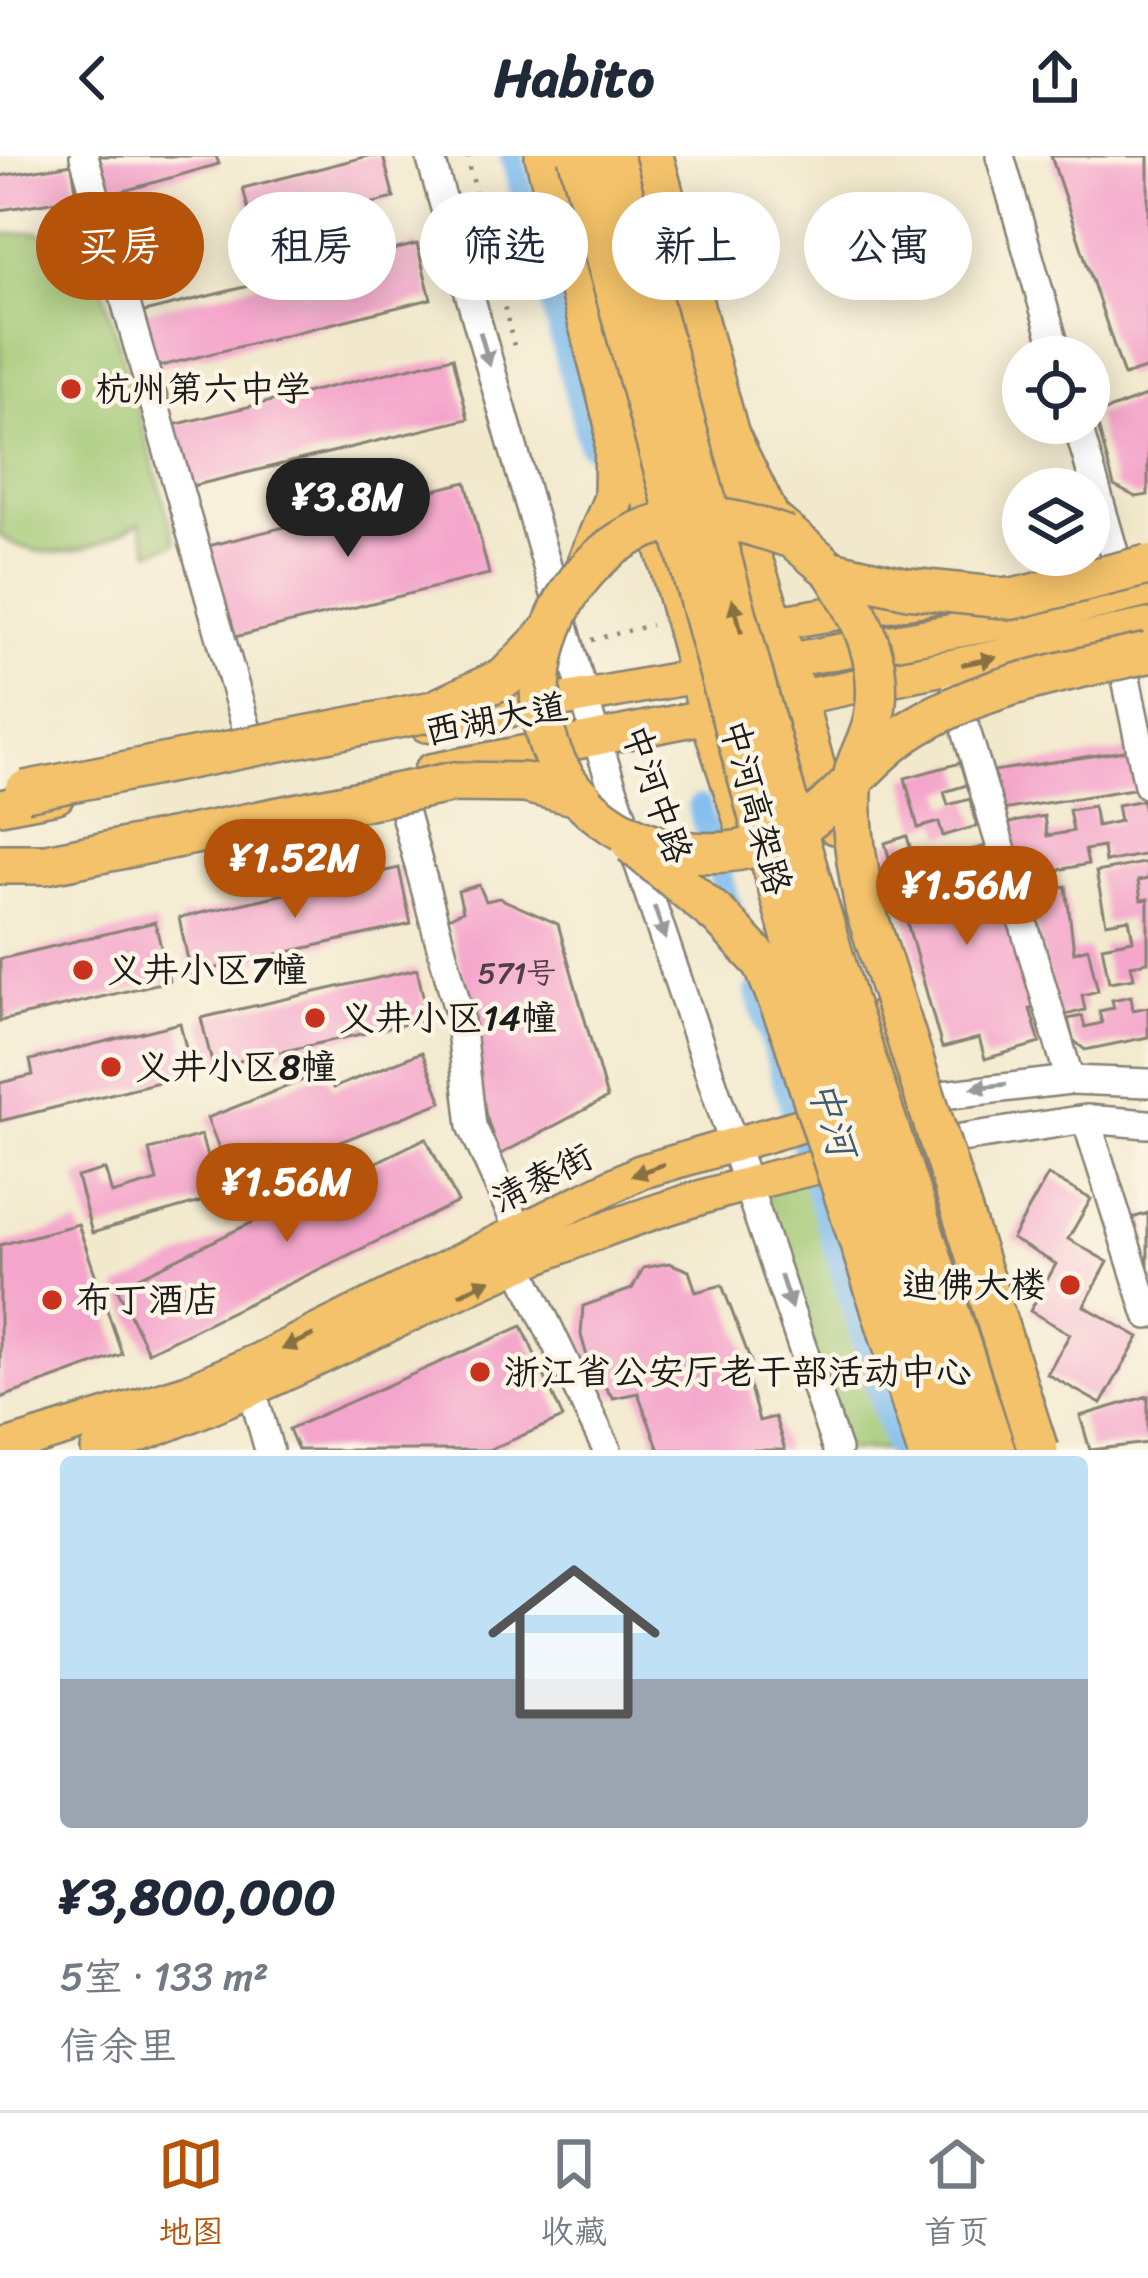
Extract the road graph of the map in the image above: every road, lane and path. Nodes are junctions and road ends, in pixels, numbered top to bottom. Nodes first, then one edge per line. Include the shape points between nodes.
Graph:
1 (84, 156) edge
2 (430, 156) edge
3 (545, 156) edge
4 (560, 156) edge
5 (578, 156) edge
6 (613, 156) edge
7 (635, 156) edge
8 (652, 156) edge
9 (1000, 156) edge
10 (1052, 336) edge
11 (1086, 444) edge
12 (788, 537) junction
13 (1137, 562) edge
14 (584, 571) junction
15 (832, 571) junction
16 (1148, 590) edge
17 (776, 623) junction
18 (1148, 626) edge
19 (549, 632) junction
20 (1136, 658) edge
21 (789, 660) junction
22 (698, 676) junction
23 (955, 692) dead end
24 (583, 695) junction
25 (801, 698) junction
26 (707, 716) junction
27 (248, 733) dead end
28 (596, 739) junction
29 (853, 776) junction
30 (1148, 785) edge
31 (8, 799) edge
32 (402, 803) dead end
33 (591, 807) junction
34 (0, 861) edge
35 (1070, 1080) junction
36 (1148, 1083) edge
37 (903, 1099) junction
38 (824, 1118) junction
39 (1086, 1119) junction
40 (1148, 1124) edge
41 (748, 1139) junction
42 (917, 1145) junction
43 (837, 1162) junction
44 (760, 1182) junction
45 (519, 1250) junction
46 (1148, 1315) edge
47 (253, 1393) junction
48 (0, 1449) edge
49 (98, 1450) edge
50 (269, 1450) edge
51 (608, 1450) edge
52 (838, 1450) edge
53 (926, 1450) edge
54 (943, 1450) edge
55 (962, 1450) edge
56 (995, 1450) edge
57 (1013, 1450) edge
58 (1038, 1450) edge

1 - 27 street
2 -> 24 street, 中河中路
3 - 14 highway via 615,424 614,498
4 - 22 main road, 中河中路
5 - 55 highway, 中河高架路, bridge via 811,1008
56 -> 6 highway, 中河高架路, bridge via 781,779
7 - 17 main road via 722,468
8 - 12 highway via 729,435 770,519
9 - 10 street
11 - 13 street
12 - 14 highway, bridge via 736,519 680,519 628,537
12 - 15 highway
13 - 15 highway, bridge via 1013,599
13 - 17 main road
14 - 19 highway, bridge
15 - 29 highway, bridge via 862,616 876,670 872,725
16 - 21 main road, 西湖大道
17 - 21 main road
25 -> 18 main road, 西湖大道
19 - 31 highway, bridge via 506,677 433,711
19 - 33 highway, bridge via 539,670 542,725 564,776
20 - 29 highway, bridge via 1030,679 917,726
20 - 30 street
21 - 22 main road, 西湖大道
21 - 25 main road
22 - 24 main road, 西湖大道
22 - 26 main road, 中河中路
23 - 35 street
24 - 28 street, 中河中路
24 - 31 main road, 西湖大道
25 - 26 main road, 西湖大道
25 - 37 main road
26 - 28 main road, 西湖大道
26 - 38 main road, 中河中路
28 - 34 main road, 西湖大道
28 -> 41 street, 中河中路
29 - 33 highway, bridge via 812,818 762,845 706,854 650,844
29 - 58 highway, bridge via 865,908
32 - 45 street via 459,1013 472,1126
33 - 34 highway, bridge via 525,783 454,782 46,864
33 - 53 highway, bridge via 763,963
35 - 36 street, 清泰街
35 -> 37 street, 清泰街
37 - 38 main road, 清泰街
37 - 42 main road
38 - 41 main road, 清泰街
38 - 43 main road, 中河中路
39 - 40 street, 清泰街
39 - 42 street, 清泰街
39 - 46 street
41 - 44 street, 中河中路
41 -> 45 main road, 清泰街 via 640,1172
42 - 43 main road, 清泰街
42 - 57 main road
43 - 44 main road, 清泰街
43 - 54 main road, 中河中路
44 - 45 main road, 清泰街
44 -> 52 street, 中河中路
47 -> 45 main road, 清泰街
45 -> 48 main road, 清泰街 via 188,1391
45 - 51 street
47 - 49 main road, 清泰街
47 - 50 street

